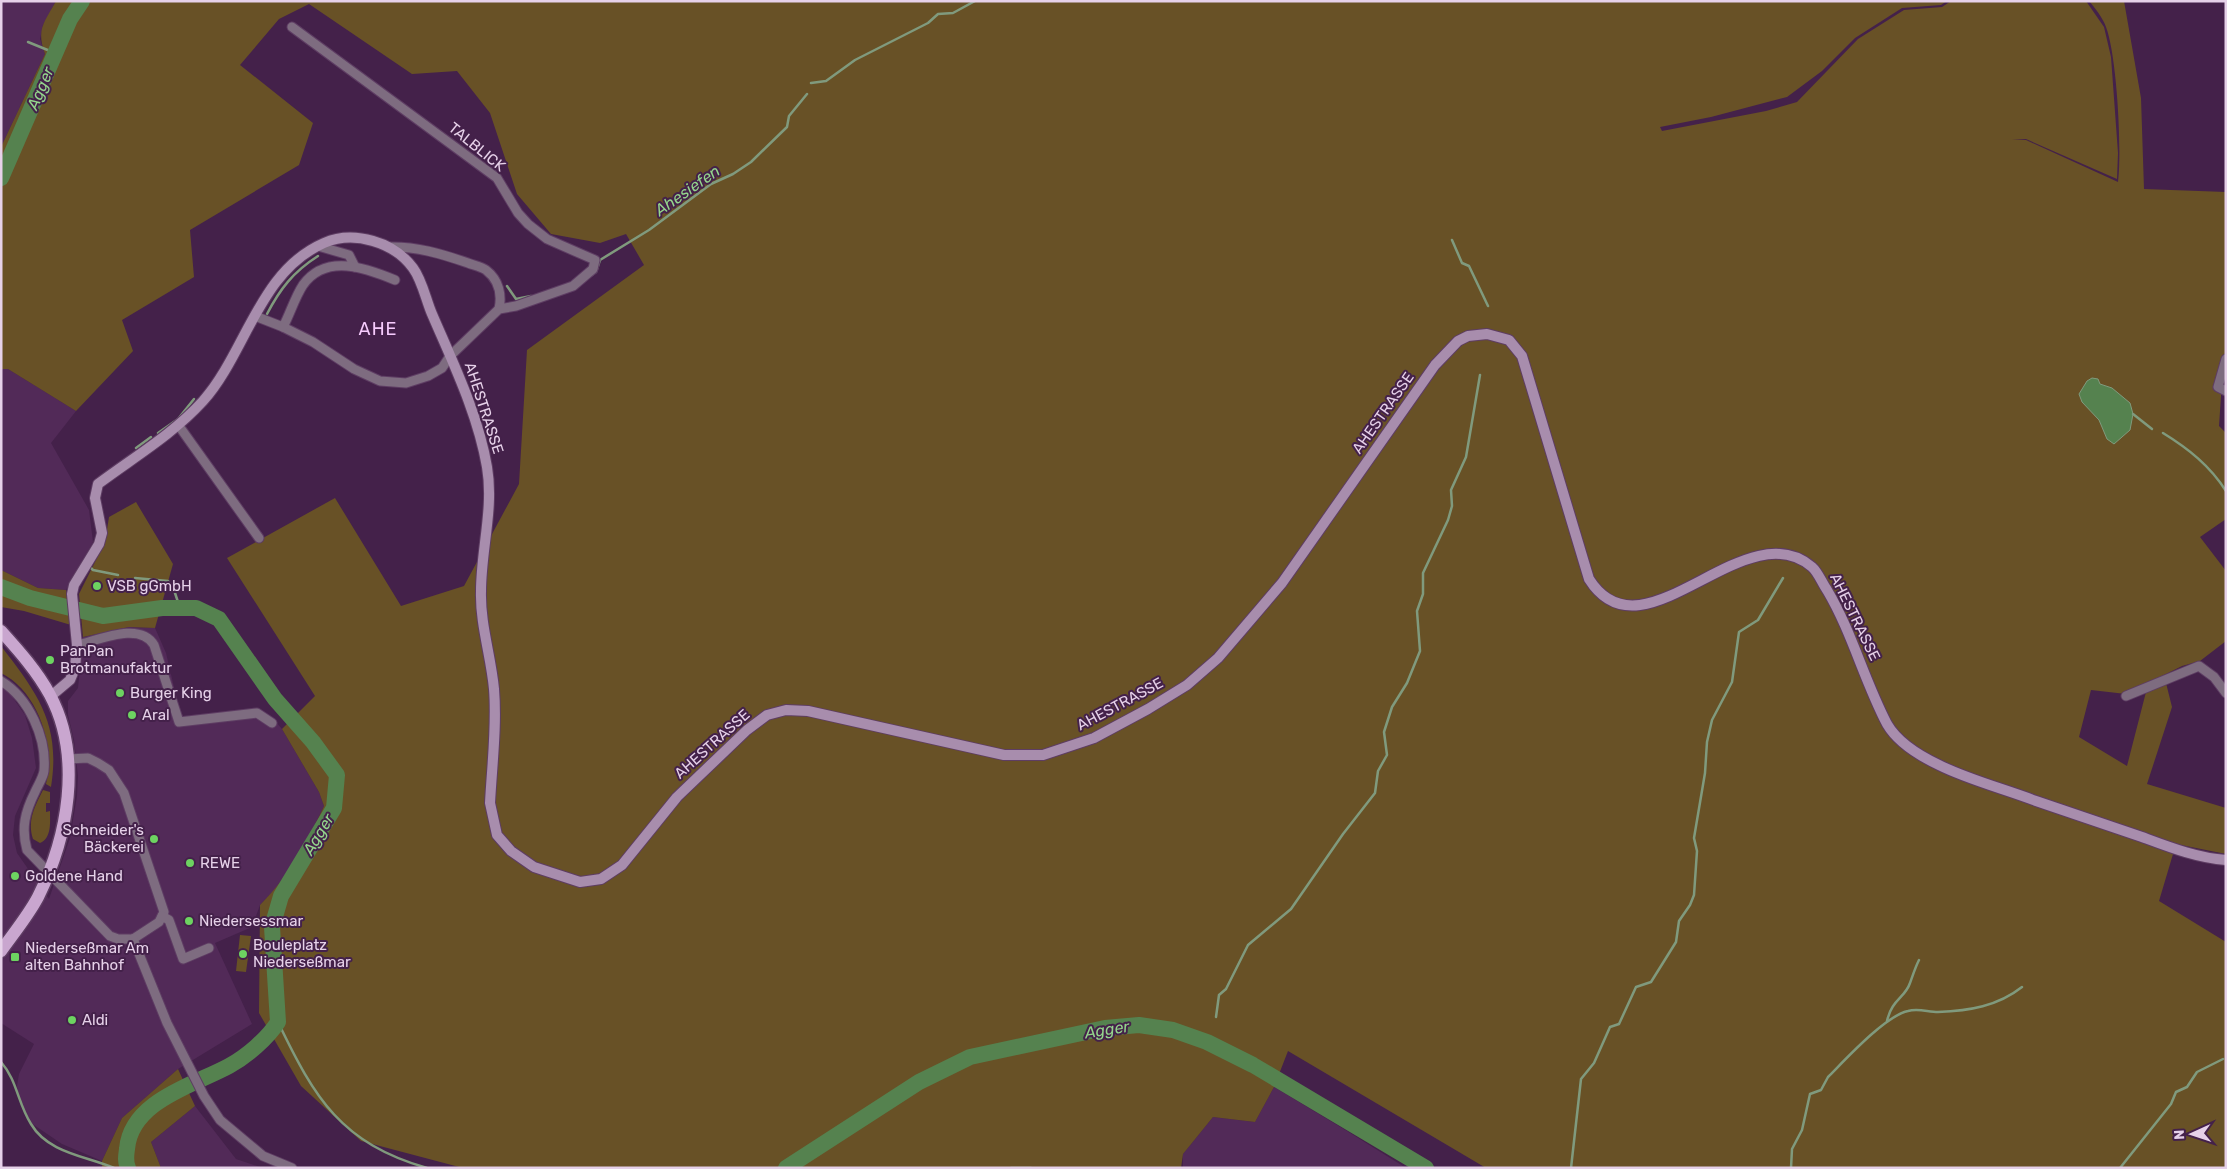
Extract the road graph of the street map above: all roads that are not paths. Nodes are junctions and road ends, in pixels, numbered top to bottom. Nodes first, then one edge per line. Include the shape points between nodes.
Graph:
1 (292, 27) dead end
2 (318, 246) junction
3 (388, 247) junction
4 (355, 267) junction
5 (395, 280) dead end
6 (499, 309) junction
7 (254, 316) junction
8 (284, 327) junction
9 (450, 356) junction
10 (2226, 359) edge
11 (2226, 391) edge
12 (179, 426) junction
13 (259, 538) dead end
14 (1, 631) edge
15 (77, 645) junction
16 (1, 681) edge
17 (2226, 694) edge
18 (51, 696) junction
19 (2126, 696) dead end
20 (272, 723) dead end
21 (68, 759) junction
22 (2226, 860) edge
23 (48, 873) junction
24 (162, 916) junction
25 (133, 939) junction
26 (209, 948) dead end
27 (1, 951) edge
28 (292, 1168) edge

1 - 6 street, TALBLICK via 491,173 518,213 541,234 594,260 593,269 573,286
2 - 3 main road, AHESTRASSE via 341,238 357,237
2 - 4 street via 349,255
2 - 7 main road, AHESTRASSE via 286,270
3 - 6 street via 435,252 486,270 496,281 502,296
3 - 9 main road, AHESTRASSE via 414,269
4 - 5 street
4 - 8 street via 334,265 314,274 303,285
6 - 9 street
7 - 8 street
7 - 12 main road, AHESTRASSE via 227,367 204,400
8 - 9 street via 380,381 406,383 428,376 442,368
9 - 22 main road, AHESTRASSE via 478,428 489,488 480,590 494,690 490,802 493,819 497,835 512,850 534,867 558,876 580,882 601,879 622,865 684,790 747,730 767,715 777,712 808,711 1004,756 1043,755 1094,738 1148,709 1186,685 1218,658 1282,583 1435,365 1458,341 1468,336 1487,334 1509,340 1522,356 1589,579 1596,590 1611,601 1636,607 1758,556 1780,553 1797,557 1813,568 1832,599 1888,725 1906,746 1940,766 2179,850
10 - 11 street via 2218,388
12 - 13 street
12 - 15 main road, AHESTRASSE via 98,484 95,498 101,524 100,538 72,594
14 - 18 main road
15 - 18 main road, AHESTRASSE via 75,668 70,680
15 - 20 street via 140,633 149,637 154,645 180,722 257,713
16 - 23 street via 16,693 36,723 44,772 24,820 23,834 27,850
17 - 19 street via 2214,677 2199,666
18 - 21 main road
21 - 23 main road via 67,806
21 - 24 street via 88,758 109,770 124,793 162,904
23 - 25 street via 110,936
23 - 27 main road via 37,898
24 - 25 street via 159,922
24 - 26 street via 169,920 183,959
25 - 28 street via 166,1023 204,1096 228,1129 263,1156

